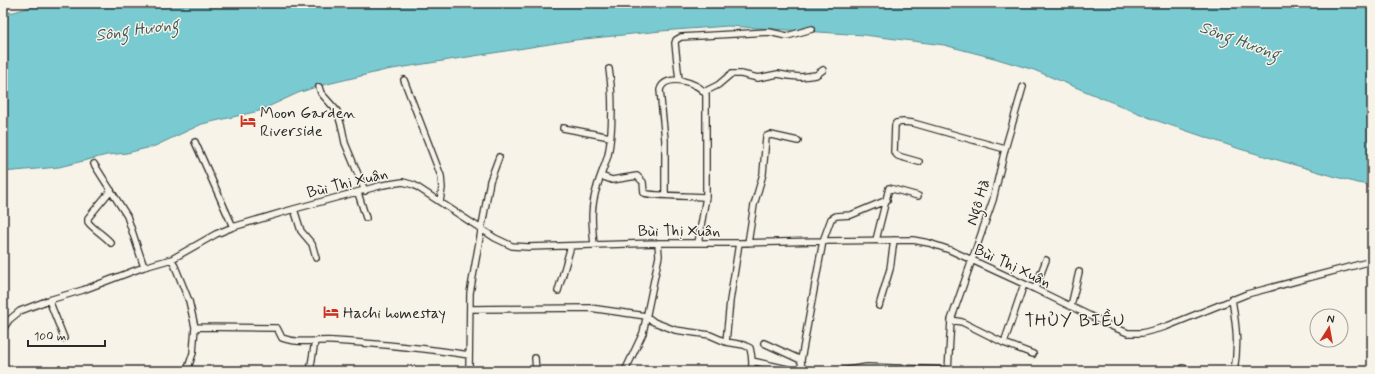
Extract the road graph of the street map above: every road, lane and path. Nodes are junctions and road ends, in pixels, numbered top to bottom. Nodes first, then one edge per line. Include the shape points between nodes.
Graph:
1 (812, 29) dead end
2 (609, 70) dead end
3 (823, 70) dead end
4 (404, 80) dead end
5 (679, 80) junction
6 (1023, 87) dead end
7 (319, 88) dead end
8 (704, 92) junction
9 (563, 128) dead end
10 (610, 136) junction
11 (798, 141) dead end
12 (195, 142) dead end
13 (1005, 149) junction
14 (499, 157) dead end
15 (919, 162) dead end
16 (94, 164) dead end
17 (601, 176) junction
18 (111, 190) junction
19 (365, 191) junction
20 (358, 193) junction
21 (665, 195) junction
22 (918, 196) dead end
23 (706, 197) junction
24 (887, 200) junction
25 (440, 202) junction
26 (294, 209) junction
27 (366, 218) dead end
28 (233, 227) junction
29 (482, 230) junction
30 (876, 240) junction
31 (894, 240) junction
32 (823, 241) junction
33 (658, 242) junction
34 (698, 243) junction
35 (739, 243) junction
36 (748, 243) junction
37 (112, 244) dead end
38 (594, 245) junction
39 (571, 246) junction
40 (316, 258) dead end
41 (172, 259) junction
42 (972, 260) junction
43 (1046, 260) dead end
44 (1372, 261) edge
45 (144, 267) junction
46 (1080, 272) dead end
47 (1024, 284) junction
48 (1035, 289) junction
49 (558, 291) dead end
50 (1232, 299) junction
51 (49, 300) junction
52 (879, 306) dead end
53 (1071, 306) junction
54 (470, 309) junction
55 (646, 316) junction
56 (951, 320) junction
57 (195, 327) junction
58 (3, 329) edge
59 (64, 338) dead end
60 (315, 341) junction
61 (726, 342) junction
62 (764, 343) dead end
63 (1004, 343) junction
64 (1033, 354) dead end
65 (469, 355) junction
66 (535, 358) dead end
67 (801, 360) junction
68 (752, 361) junction
69 (1183, 368) dead end
70 (187, 371) edge
71 (310, 371) edge
72 (468, 371) edge
73 (536, 371) edge
74 (625, 371) edge
75 (751, 371) edge
76 (796, 371) edge
77 (802, 371) edge
78 (841, 371) edge
79 (948, 371) edge
80 (1193, 371) edge
81 (1234, 371) edge

1 - 5 street via 786,36 769,32 681,37 676,40
2 - 10 street
3 - 8 street via 816,75 801,77 778,74 758,78 731,74
4 - 25 street via 440,176
5 - 8 street
5 - 21 street via 665,82 660,90 666,140
6 - 13 street, Ngô Hà
7 - 19 street via 337,111 345,143
8 - 23 street
9 - 10 street
10 - 17 street
11 - 36 street via 771,135 766,137 763,174 754,205
12 - 28 street
13 - 15 street via 913,123 896,123 894,152 898,156
13 - 42 street, Ngô Hà via 993,200
14 - 29 street via 490,181
16 - 18 street
17 - 21 street via 612,180 639,176 646,194
17 - 38 street via 591,214
18 - 37 street via 88,218 88,222
18 - 45 street via 127,216
19 - 20 street, Bùi Thị Xuân
19 - 25 street, Bùi Thị Xuân via 403,182 414,185
20 - 26 street, Bùi Thị Xuân
20 - 27 street
21 - 23 street
22 - 24 street via 890,188
23 - 34 street
24 - 30 street
24 - 32 street via 851,214 836,216 832,219
25 - 29 street, Bùi Thị Xuân
26 - 28 street, Bùi Thị Xuân
26 - 40 street via 302,231 312,244
28 - 41 street, Bùi Thị Xuân
29 - 39 street, Bùi Thị Xuân via 512,246
29 - 54 street via 470,293
30 - 31 street, Bùi Thị Xuân
30 - 32 street, Bùi Thị Xuân
31 - 42 street, Bùi Thị Xuân via 929,243
31 - 52 street via 890,269
32 - 36 street, Bùi Thị Xuân
32 - 67 street
33 - 34 street, Bùi Thị Xuân
33 - 38 street, Bùi Thị Xuân
33 - 55 street via 659,256
34 - 35 street, Bùi Thị Xuân
35 - 36 street, Bùi Thị Xuân
35 - 61 street
38 - 39 street, Bùi Thị Xuân
39 - 49 street
41 - 45 street, Bùi Thị Xuân
41 - 57 street via 189,301
42 - 47 street, Bùi Thị Xuân
42 - 56 street, Ngô Hà
43 - 48 street
44 - 50 street, Bùi Thị Xuân
45 - 51 street, Bùi Thị Xuân
46 - 53 street
47 - 48 street, Bùi Thị Xuân
47 - 63 street
48 - 53 street, Bùi Thị Xuân
50 - 53 street, Bùi Thị Xuân via 1165,327 1142,333 1128,333
50 - 81 street via 1237,330
51 - 58 street, Bùi Thị Xuân via 20,311
51 - 59 street
54 - 55 street via 590,308
54 - 65 street
55 - 61 street via 675,330 710,335
55 - 74 street via 643,334
56 - 63 street via 962,322
56 - 79 street, Ngô Hà
57 - 60 street via 277,328 282,338 289,341
57 - 70 street via 193,352
60 - 65 street via 419,348
60 - 71 street
61 - 68 street via 750,348
62 - 67 street
63 - 64 street
65 - 72 street
66 - 73 street
67 - 77 street
68 - 75 street
68 - 76 street
69 - 80 street
78 - 79 street via 867,367

